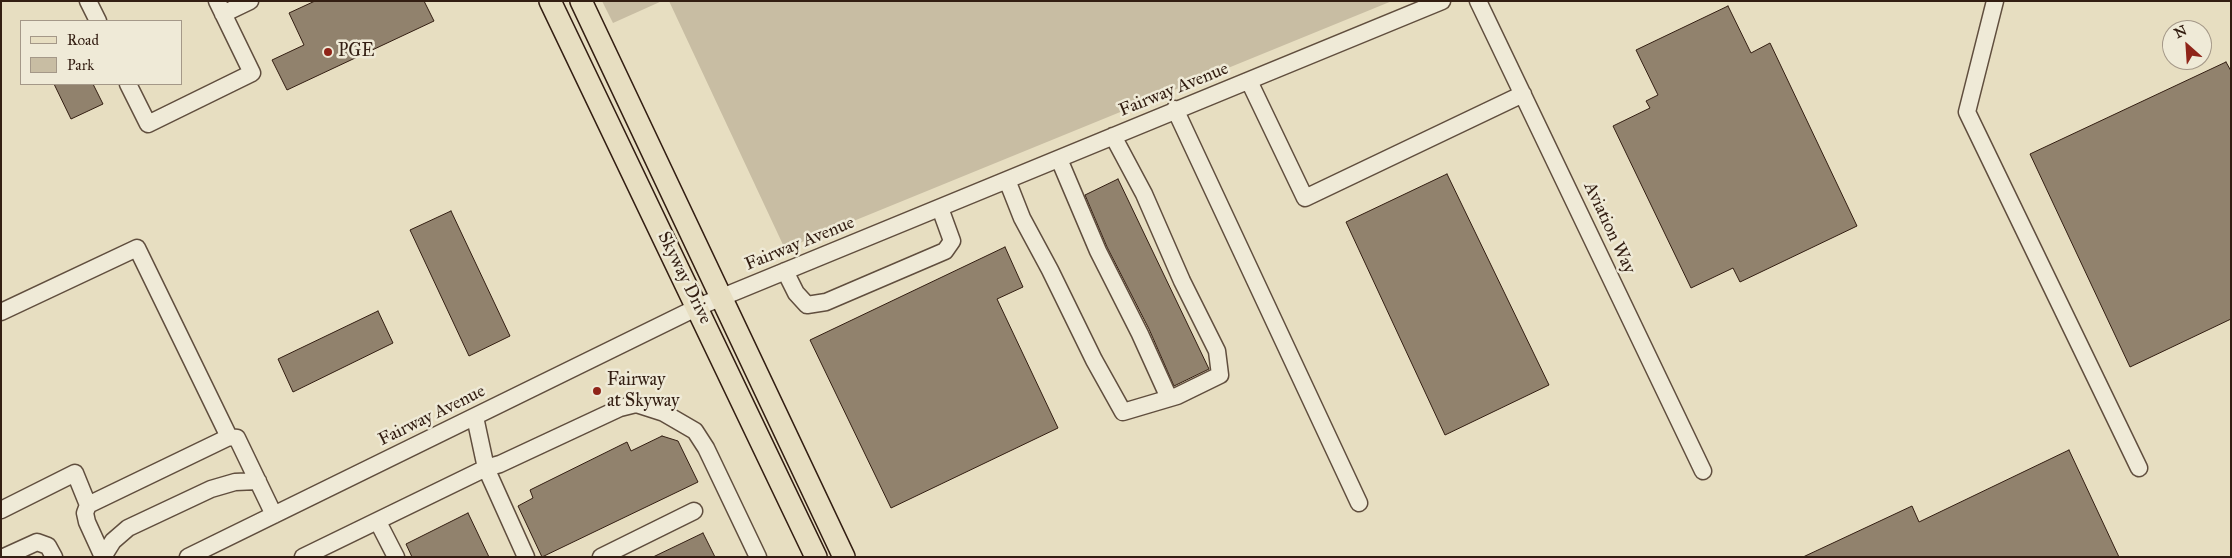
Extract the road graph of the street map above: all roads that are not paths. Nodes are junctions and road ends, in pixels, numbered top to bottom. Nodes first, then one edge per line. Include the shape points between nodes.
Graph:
1 (88, 1) edge
2 (250, 1) edge
3 (550, 1) edge
4 (581, 1) edge
5 (1442, 1) edge
6 (1478, 1) edge
7 (1995, 1) edge
8 (220, 8) edge
9 (98, 20) edge
10 (1249, 80) junction
11 (128, 85) edge
12 (1523, 94) junction
13 (1175, 110) junction
14 (1114, 136) junction
15 (1059, 159) junction
16 (1006, 180) junction
17 (940, 208) junction
18 (785, 272) junction
19 (722, 298) junction
20 (698, 307) junction
21 (1, 312) edge
22 (1169, 398) junction
23 (475, 417) junction
24 (229, 437) junction
25 (486, 468) junction
26 (2139, 468) dead end
27 (1702, 471) dead end
28 (258, 481) junction
29 (1359, 503) dead end
30 (88, 505) junction
31 (1, 510) edge
32 (694, 511) dead end
33 (274, 515) junction
34 (378, 522) junction
35 (219, 550) edge
36 (4, 557) edge
37 (54, 557) edge
38 (103, 557) edge
39 (188, 557) edge
40 (303, 557) edge
41 (396, 557) edge
42 (526, 557) edge
43 (601, 557) edge
44 (758, 557) edge
45 (816, 557) edge
46 (844, 557) edge

1 - 9 street
2 - 8 street
3 - 20 main road, Skyway Drive
4 - 19 main road, Skyway Drive
5 - 10 street, Fairway Avenue
6 - 12 street, Aviation Way
7 - 26 street via 1967,112
8 - 11 street via 252,73 148,124
10 - 12 street via 1304,198
10 - 13 street, Fairway Avenue
12 - 27 street, Aviation Way
13 - 14 street, Fairway Avenue
13 - 29 street
14 - 15 street, Fairway Avenue
14 - 22 street via 1217,351 1220,375
15 - 16 street, Fairway Avenue
15 - 22 street via 1098,251
16 - 17 street, Fairway Avenue
16 - 22 street via 1022,218 1123,412
17 - 18 street, Fairway Avenue
17 - 18 street via 952,241 945,251 834,298 808,305 796,293
18 - 19 street, Fairway Avenue
19 - 20 street, Fairway Avenue
19 - 46 main road, Skyway Drive
20 - 23 street, Fairway Avenue
20 - 45 main road, Skyway Drive
21 - 24 street via 137,248
23 - 25 street
23 - 33 street, Fairway Avenue
24 - 28 street via 237,438
24 - 30 street
25 - 34 street
25 - 42 street
25 - 44 street via 620,408 636,404 664,413 695,431
28 - 33 street
28 - 38 street via 235,482 211,489 128,528 113,541
30 - 31 street via 75,473
30 - 38 street via 85,512
32 - 43 street
33 - 35 street, Fairway Avenue
34 - 40 street
34 - 41 street
35 - 39 street, Fairway Avenue
36 - 37 street via 37,542 48,546

